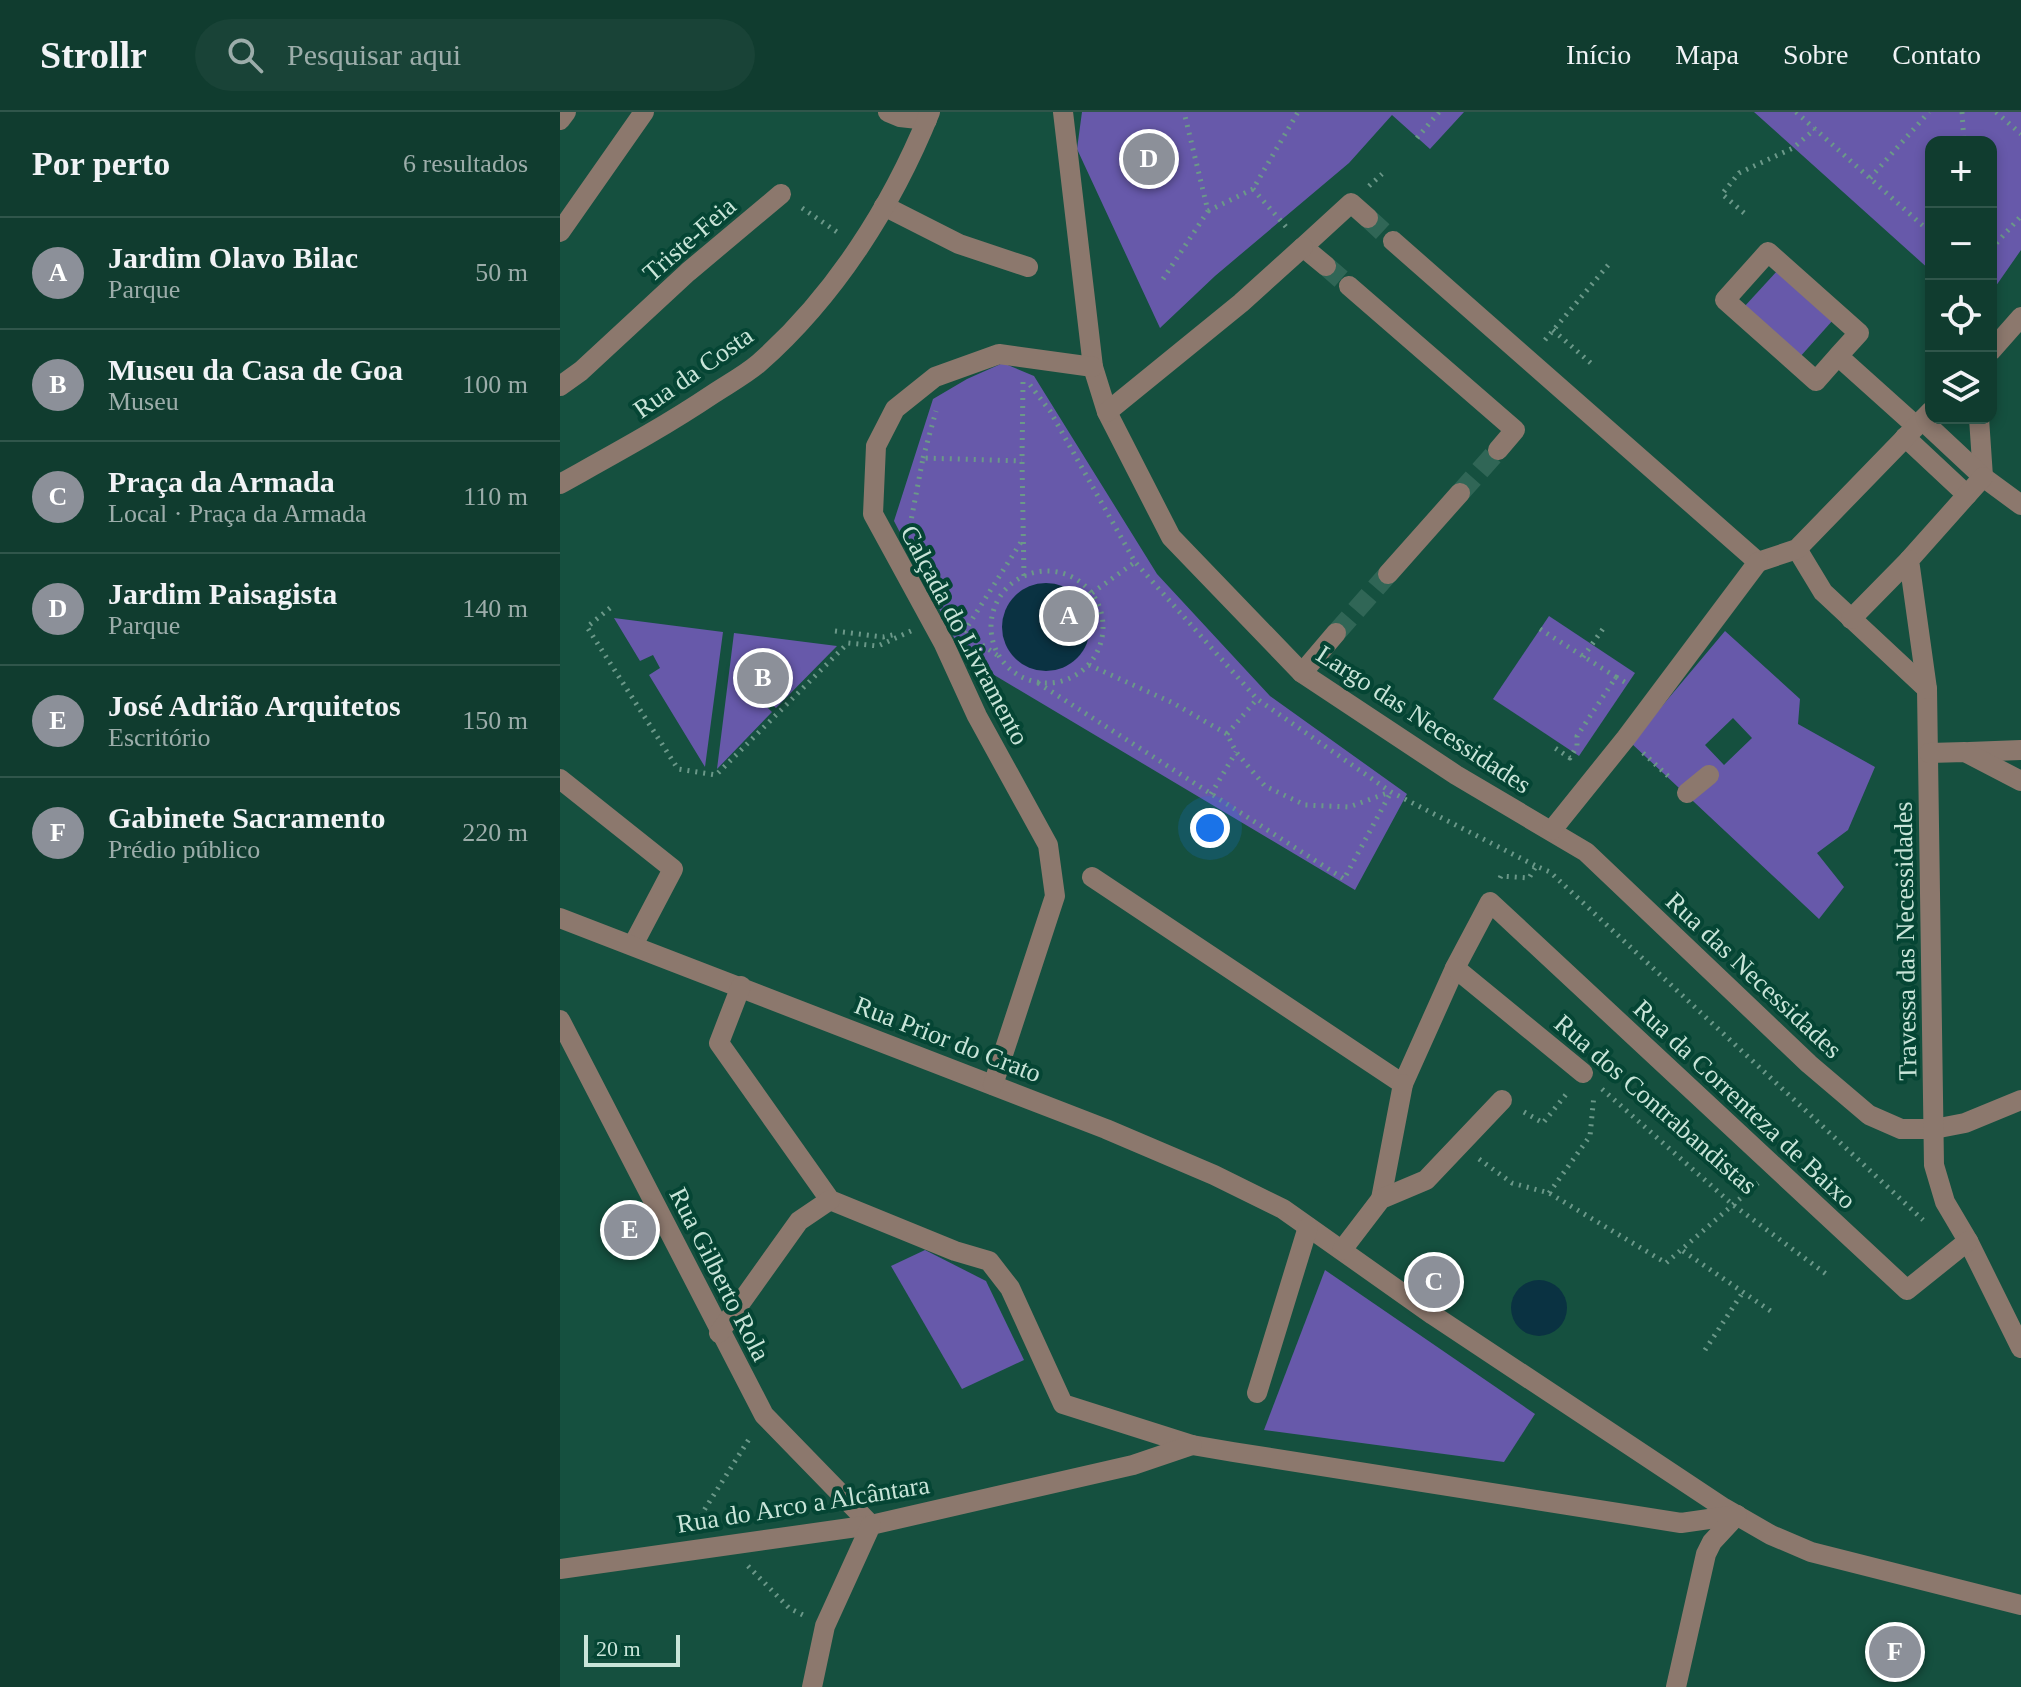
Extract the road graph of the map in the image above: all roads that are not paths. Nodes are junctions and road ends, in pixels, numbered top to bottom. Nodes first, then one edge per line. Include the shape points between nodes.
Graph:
1 (566, 112) edge
2 (644, 112) edge
3 (888, 112) edge
4 (1063, 112) edge
5 (928, 116) edge
6 (560, 120) edge
7 (781, 194) road end
8 (884, 206) junction
9 (1368, 218) tunnel mouth
10 (560, 232) edge
11 (1393, 241) tunnel mouth
12 (1303, 247) junction
13 (1326, 266) tunnel mouth
14 (1028, 267) dead end
15 (1349, 286) tunnel mouth
16 (2021, 317) edge
17 (1997, 344) edge
18 (1838, 356) junction
19 (1093, 367) junction
20 (560, 386) edge
21 (1107, 412) junction
22 (1918, 424) edge
23 (1979, 424) edge
24 (1498, 450) tunnel mouth
25 (1983, 477) junction
26 (560, 484) edge
27 (1460, 493) tunnel mouth
28 (1967, 495) junction
29 (2021, 505) edge
30 (1797, 549) junction
31 (1909, 560) junction
32 (1758, 562) junction
33 (1388, 574) tunnel mouth
34 (1851, 619) junction
35 (1336, 633) tunnel mouth
36 (1302, 673) junction
37 (1927, 689) junction
38 (2021, 750) edge
39 (1965, 752) junction
40 (1929, 753) junction
41 (1709, 775) dead end
42 (560, 779) edge
43 (2021, 781) edge
44 (1687, 793) road end
45 (1552, 830) junction
46 (1092, 877) dead end
47 (560, 918) edge
48 (633, 945) junction
49 (1455, 968) junction
50 (741, 986) junction
51 (560, 1020) edge
52 (1589, 1078) road end
53 (1403, 1084) junction
54 (993, 1085) junction
55 (1502, 1100) road end
56 (2021, 1100) edge
57 (1934, 1129) junction
58 (1381, 1199) junction
59 (830, 1200) junction
60 (1308, 1227) junction
61 (1962, 1246) junction
62 (1342, 1250) junction
63 (719, 1333) junction
64 (2021, 1348) edge
65 (1257, 1393) dead end
66 (1192, 1445) junction
67 (1737, 1515) junction
68 (1681, 1523) junction
69 (871, 1525) junction
70 (1706, 1554) junction
71 (560, 1569) edge
72 (2021, 1605) edge
73 (812, 1687) edge
74 (1676, 1687) edge

1 - 6 street
2 - 10 street
3 - 5 street
4 - 19 street, Largo das Necessidades
5 - 8 street, Rua da Costa
7 - 20 street, Triste-Feia
8 - 14 street via 959,244
8 - 26 street, Rua da Costa via 825,295 758,364 669,423
9 - 12 street via 1351,203
11 - 32 street
12 - 13 street
12 - 21 street
15 - 24 street via 1515,430
16 - 17 street
18 - 18 street via 1816,381 1725,300 1768,252 1859,333
18 - 22 street
19 - 21 street, Largo das Necessidades
19 - 54 street, Calçada do Livramento via 999,354 935,377 895,409 876,446 873,514 1048,845 1055,896
21 - 36 street, Largo das Necessidades via 1171,537
22 - 25 street
22 - 28 street
22 - 30 street
23 - 25 street
25 - 28 street
25 - 29 street
27 - 33 street
28 - 31 street
30 - 32 street
30 - 34 street via 1823,592
31 - 34 street
31 - 37 street, Travessa das Necessidades
32 - 45 street
34 - 37 street
35 - 36 street
36 - 45 street, Largo das Necessidades via 1456,775
37 - 40 street, Travessa das Necessidades
38 - 39 street
39 - 40 street
39 - 43 street
40 - 57 street, Travessa das Necessidades
41 - 44 street
42 - 48 street via 673,869
45 - 57 street, Rua das Necessidades via 1586,852 1869,1115 1901,1129
46 - 53 street
47 - 48 street, Rua Prior do Crato
48 - 50 street, Rua Prior do Crato
49 - 52 street, Rua dos Contrabandistas
49 - 53 street
49 - 61 street, Rua da Correnteza de Baixo via 1490,902 1907,1290
50 - 54 street, Rua Prior do Crato
50 - 59 street via 719,1043
51 - 63 street, Rua Gilberto Rola
53 - 58 street
54 - 60 street, Rua Prior do Crato via 1214,1175
55 - 58 street via 1426,1180
56 - 57 street, Rua das Necessidades via 1965,1123
57 - 61 street, Travessa das Necessidades via 1938,1183
58 - 62 street
59 - 63 street via 799,1221
59 - 66 street via 989,1261 1010,1288 1063,1404
60 - 62 street, Rua Prior do Crato
60 - 65 street
61 - 64 street, Travessa das Necessidades
62 - 67 street, Rua Prior do Crato
63 - 69 street, Rua Gilberto Rola via 764,1415
66 - 68 street
66 - 69 street, Rua do Arco a Alcântara via 1133,1465
67 - 68 street
67 - 70 street
67 - 72 street, Rua Prior do Crato via 1811,1552
68 - 70 street via 1704,1541
69 - 71 street, Rua do Arco a Alcântara
69 - 73 street via 825,1626
70 - 74 street

